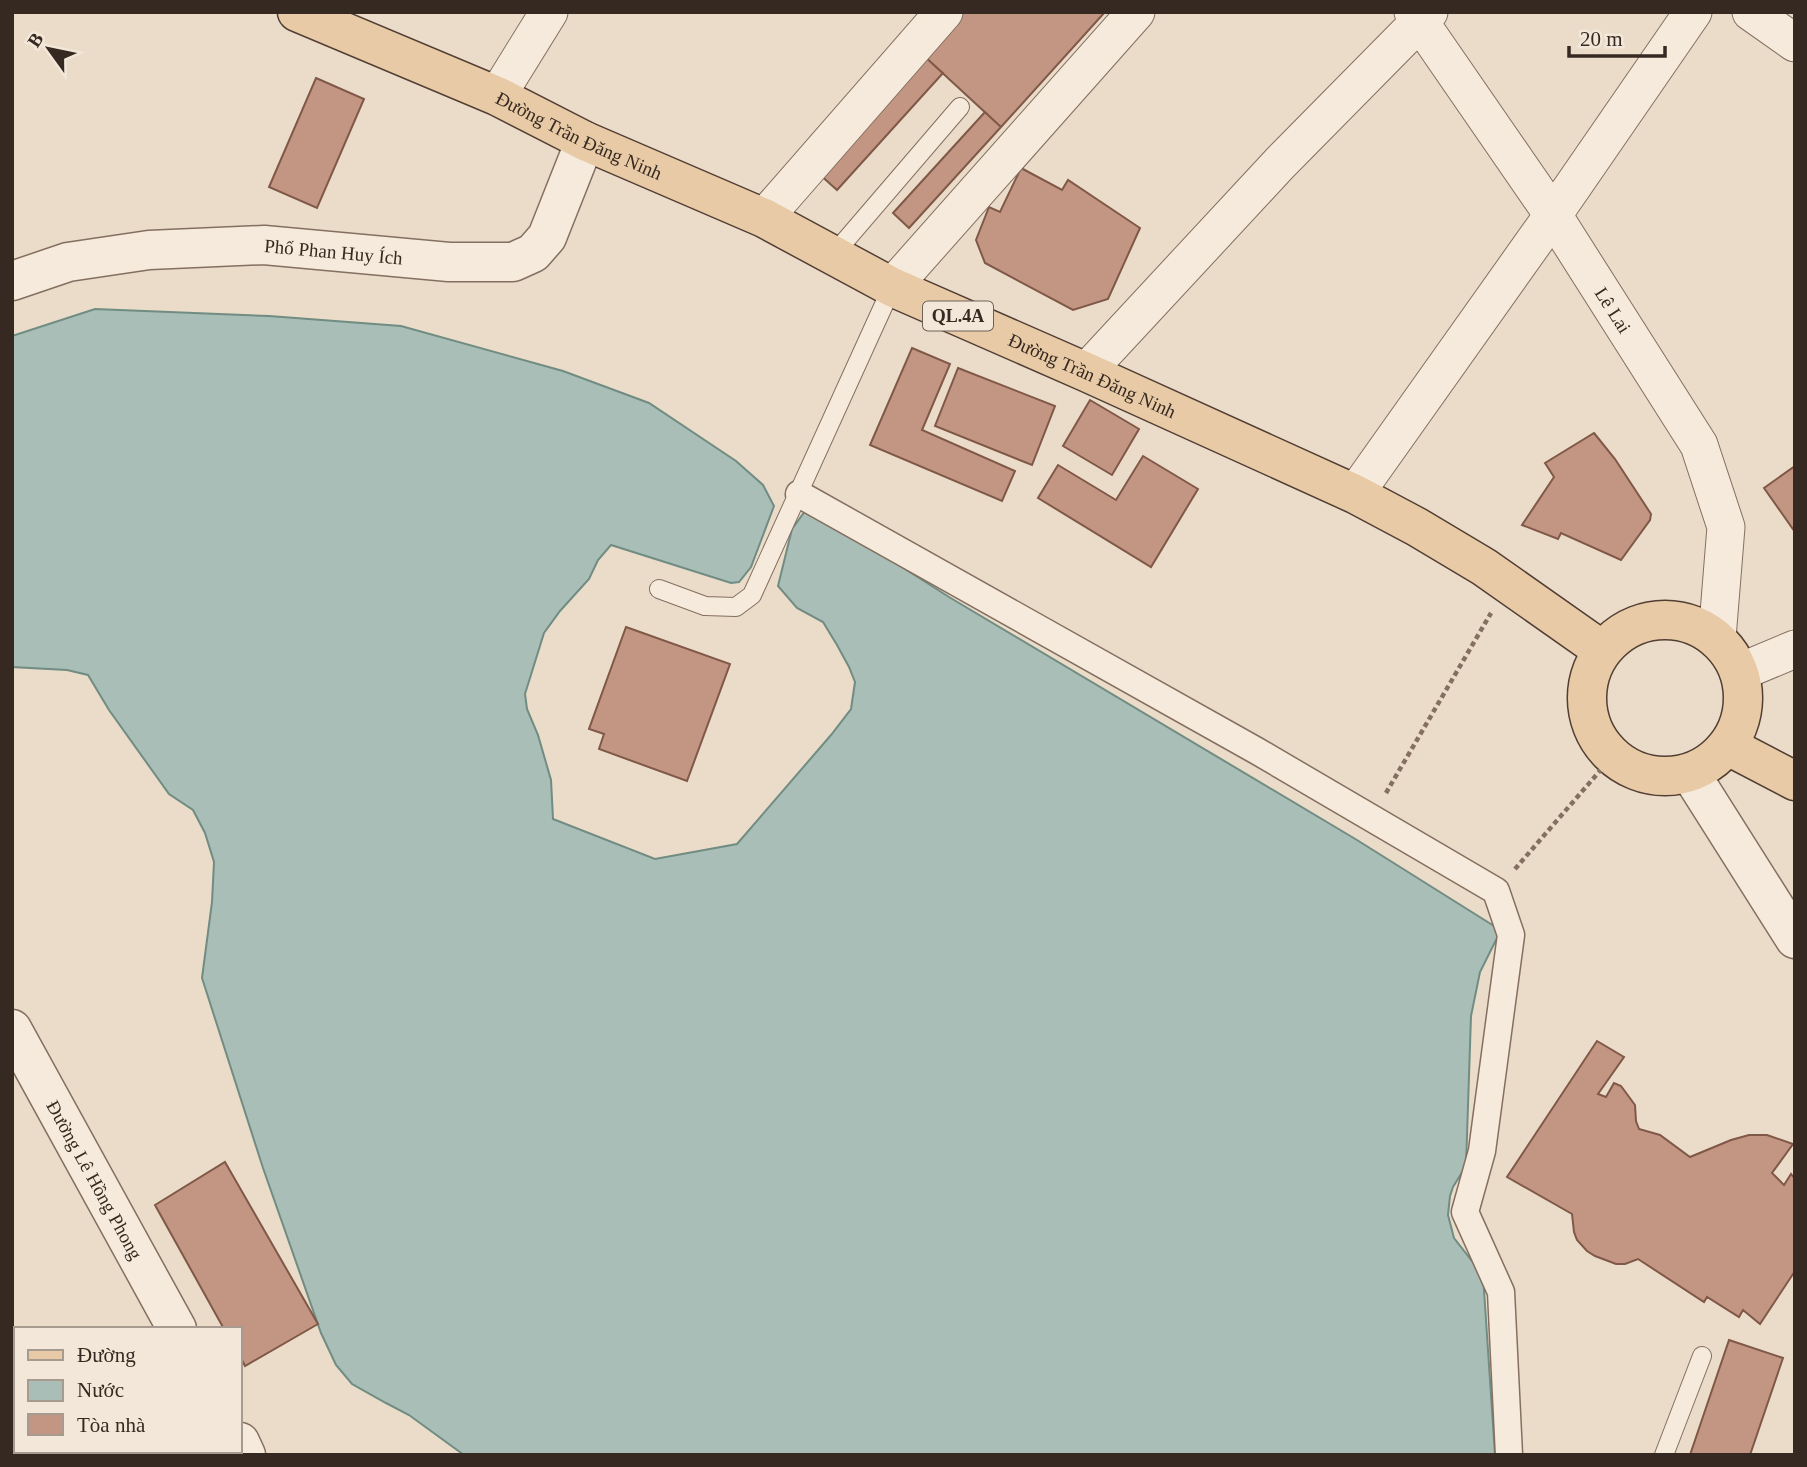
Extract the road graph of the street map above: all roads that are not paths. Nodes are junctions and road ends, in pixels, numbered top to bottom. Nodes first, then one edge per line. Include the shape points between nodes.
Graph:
1 (297, 12) edge
2 (549, 12) edge
3 (944, 12) edge
4 (1136, 12) edge
5 (1693, 12) edge
6 (1751, 12) edge
7 (1420, 15) edge
8 (1795, 43) edge
9 (497, 96) junction
10 (960, 107) dead end
11 (585, 142) junction
12 (1553, 215) junction
13 (764, 219) junction
14 (833, 255) junction
15 (12, 281) edge
16 (892, 287) junction
17 (1086, 372) junction
18 (799, 494) junction
19 (1355, 494) junction
20 (659, 589) dead end
21 (1717, 638) junction
22 (1795, 649) edge
23 (1602, 650) junction
24 (1740, 672) junction
25 (1730, 747) junction
26 (1690, 773) junction
27 (1795, 781) edge
28 (1795, 939) edge
29 (12, 1029) edge
30 (176, 1327) edge
31 (1702, 1356) dead end
32 (1509, 1455) edge
33 (1664, 1455) edge

1 - 9 main road, Đường Trần Đăng Ninh / QL.4A
2 - 9 street
3 - 13 street
4 - 16 street
5 - 12 street
6 - 8 street
7 - 12 street, Lê Lai
7 - 17 street
9 - 11 main road, Đường Trần Đăng Ninh / QL.4A
10 - 14 lane
11 - 13 main road, Đường Trần Đăng Ninh / QL.4A
11 - 15 street, Phố Phan Huy Ích via 547,237 533,253 513,262 449,262 264,245 149,250 68,262
12 - 19 street
12 - 21 street, Lê Lai via 1699,445 1726,527
13 - 14 main road, Đường Trần Đăng Ninh / QL.4A
14 - 16 main road, Đường Trần Đăng Ninh / QL.4A
16 - 17 main road, Đường Trần Đăng Ninh / QL.4A
16 - 18 lane
17 - 19 main road, Đường Trần Đăng Ninh / QL.4A
18 - 20 lane via 752,595 736,607 705,606
18 - 32 street via 1496,891 1511,935 1482,1151 1465,1213 1501,1292
19 - 23 main road, Đường Trần Đăng Ninh / QL.4A via 1484,567
21 - 23 main road via 1680,619 1639,622
21 - 24 main road
22 - 24 street
23 - 26 main road via 1586,682 1588,723 1611,758 1648,776
24 - 25 main road via 1743,713
25 - 26 main road via 1714,763
25 - 27 main road
26 - 28 street
29 - 30 street, Đường Lê Hồng Phong
31 - 33 lane

